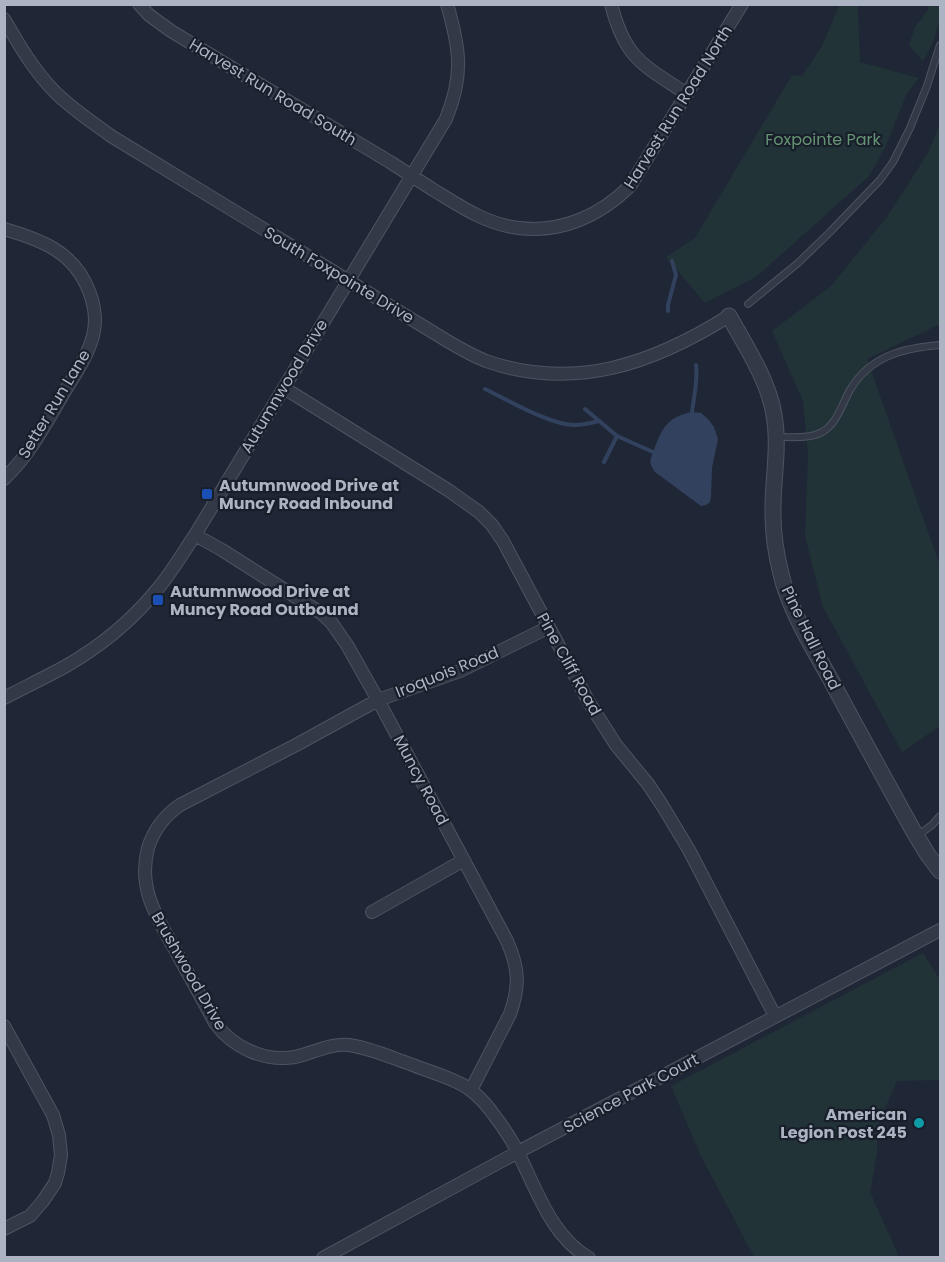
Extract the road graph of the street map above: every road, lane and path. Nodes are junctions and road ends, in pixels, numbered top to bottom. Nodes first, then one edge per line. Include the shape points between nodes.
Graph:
1 (139, 4) edge
2 (447, 4) edge
3 (611, 4) edge
4 (742, 4) edge
5 (4, 19) edge
6 (940, 45) edge
7 (687, 94) junction
8 (411, 175) junction
9 (4, 229) edge
10 (348, 280) junction
11 (748, 304) dead end
12 (729, 316) joint
13 (940, 345) edge
14 (284, 388) junction
15 (776, 437) junction
16 (4, 479) edge
17 (195, 535) junction
18 (549, 627) junction
19 (4, 698) edge
20 (378, 700) junction
21 (940, 816) edge
22 (916, 837) junction
23 (464, 860) junction
24 (940, 871) edge
25 (372, 912) dead end
26 (940, 930) edge
27 (775, 1016) junction
28 (4, 1026) edge
29 (471, 1090) junction
30 (518, 1152) junction
31 (4, 1229) edge
32 (323, 1257) edge
33 (589, 1257) edge

1 - 8 street, Harvest Run Road South via 171,31
2 - 8 street, Autumnwood Drive via 458,47 456,88 446,119
3 - 7 street via 616,26 635,58
4 - 7 street, Harvest Run Road North
5 - 10 street, South Foxpointe Drive via 41,75 85,118
6 - 11 lane via 910,128 880,180 798,263
7 - 8 street, Harvest Run Road North via 630,186 600,210 561,226 518,228 496,223 465,210
8 - 10 street, Autumnwood Drive
9 - 16 street, Setter Run Lane via 42,242 71,261 87,285 95,314 83,362 31,447
10 - 12 street, South Foxpointe Drive via 469,353 504,366 546,373 595,372 624,366 700,334
10 - 14 street, Autumnwood Drive
12 - 15 street, Pine Hall Road via 769,394
13 - 15 lane via 902,351 874,363 860,376 832,423 822,432
14 - 17 street, Autumnwood Drive
14 - 18 street, Pine Cliff Road via 478,512 503,541
15 - 22 street, Pine Hall Road via 773,514 781,576 814,650
17 - 19 street, Autumnwood Drive via 155,593 113,634 68,665
17 - 20 street, Muncy Road via 331,622
18 - 20 street, Iroquois Road via 460,670
18 - 27 street, Pine Cliff Road via 590,704 616,745 648,784 689,850
20 - 23 street, Muncy Road
20 - 29 street, Brushwood Drive via 180,804 158,825 151,839 145,861 145,886 165,932 215,1023 244,1049 278,1058 346,1045 371,1050
21 - 22 lane
22 - 24 street, Pine Hall Road
23 - 25 street
23 - 29 street, Muncy Road via 507,941 518,978 510,1014
26 - 27 street, Science Park Court
27 - 30 street, Science Park Court
28 - 31 street via 53,1115 61,1155 55,1183 43,1201 30,1216
29 - 30 street, Brushwood Drive via 485,1103
30 - 32 street, Science Park Court
30 - 33 street, Brushwood Drive via 553,1221 567,1241

